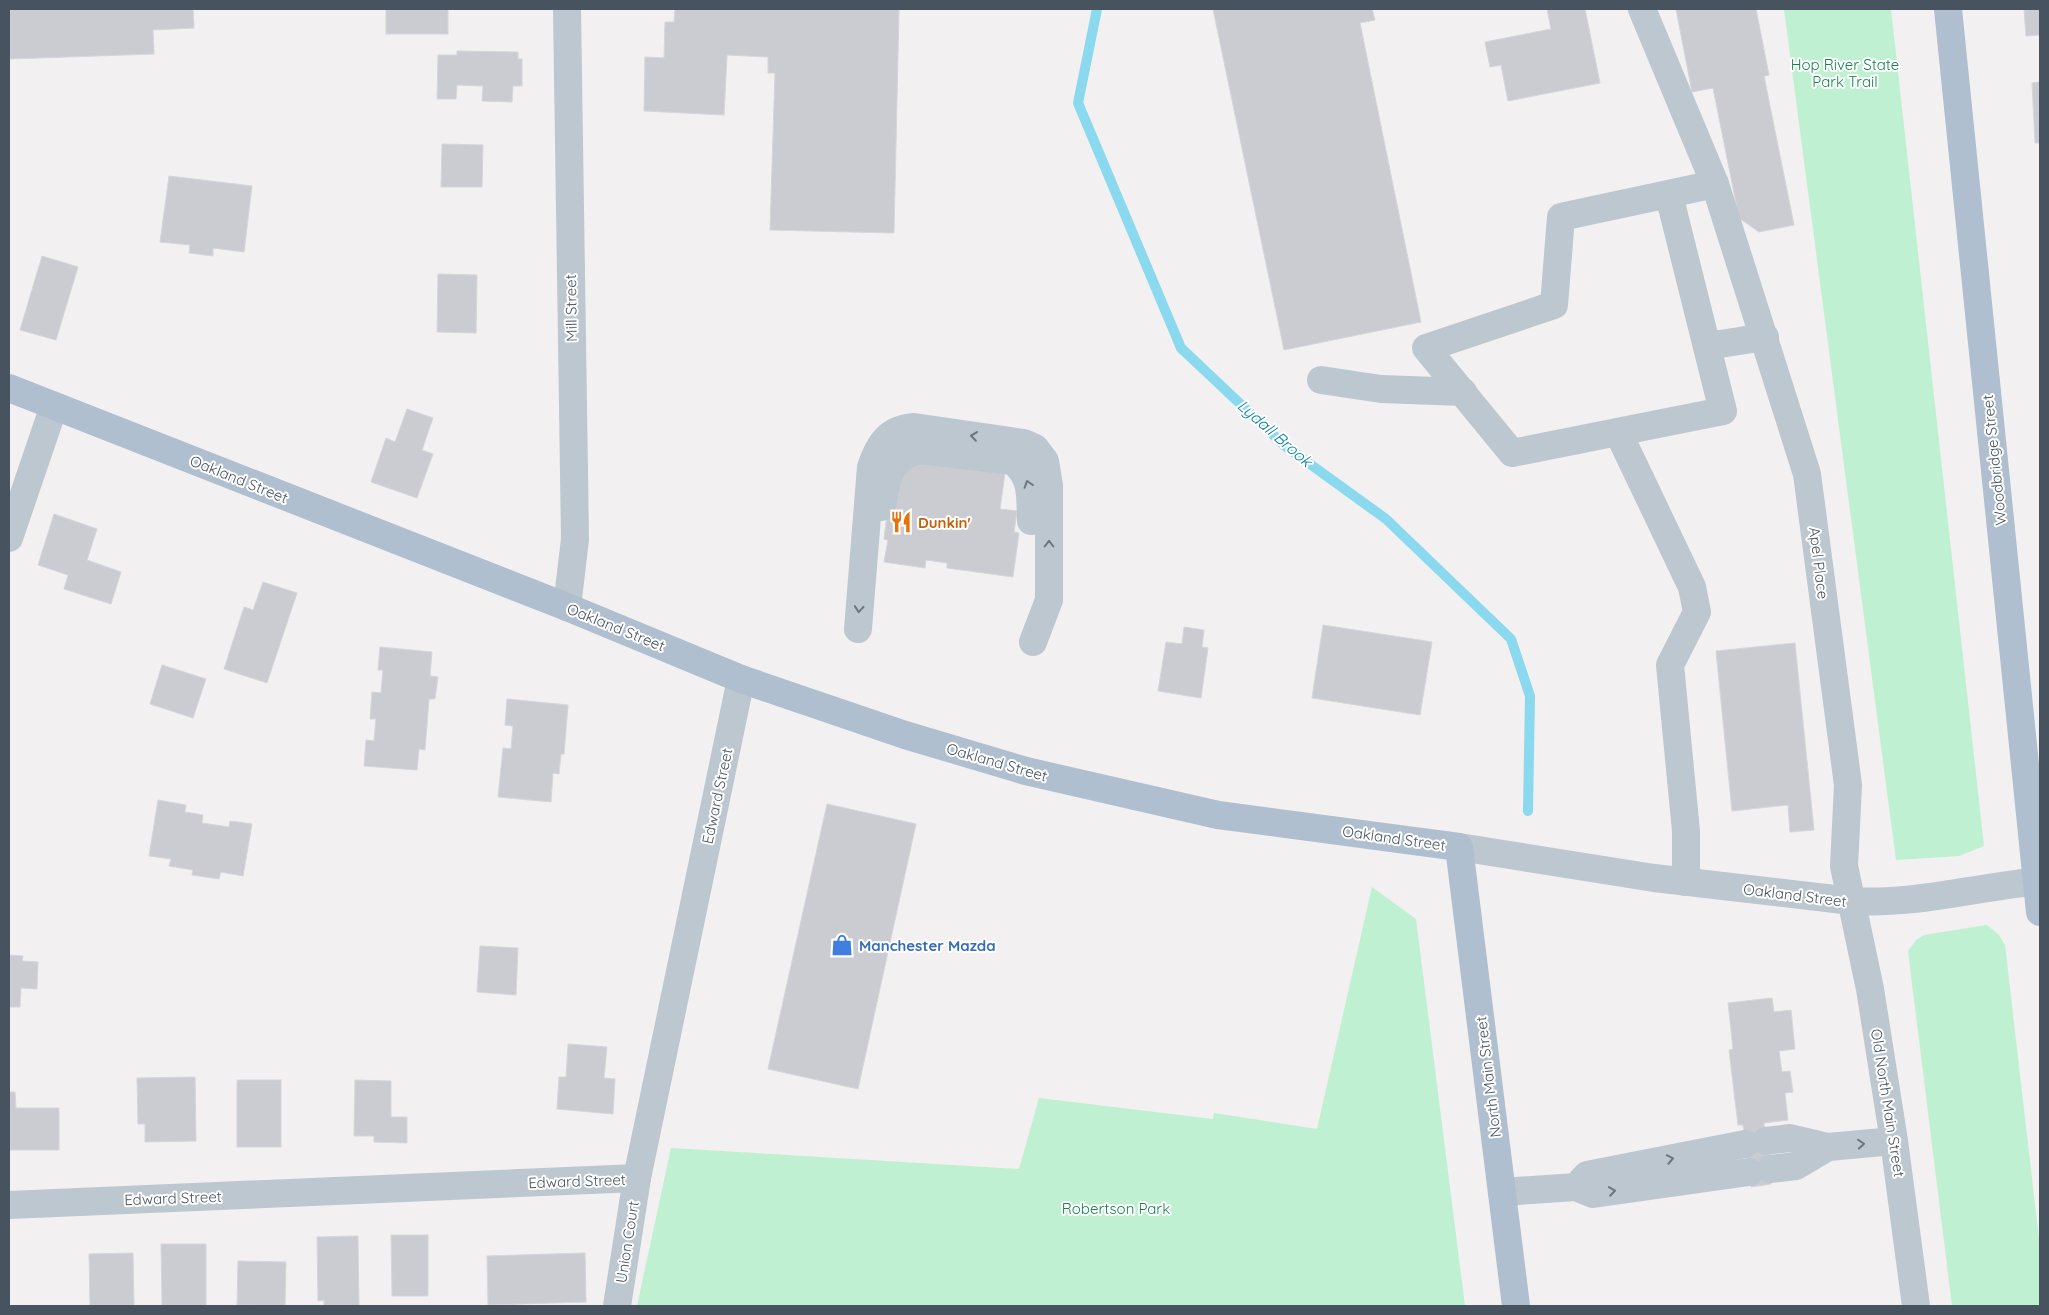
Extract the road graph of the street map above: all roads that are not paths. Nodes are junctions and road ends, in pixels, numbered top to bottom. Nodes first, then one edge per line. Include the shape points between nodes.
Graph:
1 (567, 9) edge
2 (1642, 9) edge
3 (1948, 9) edge
4 (1715, 184) junction
5 (1668, 195) junction
6 (1765, 337) junction
7 (1707, 346) junction
8 (1322, 380) dead end
9 (9, 388) edge
10 (1462, 392) junction
11 (54, 406) junction
12 (1618, 432) junction
13 (9, 538) edge
14 (567, 607) junction
15 (858, 629) dead end
16 (1033, 642) dead end
17 (741, 679) junction
18 (1459, 847) junction
19 (2038, 881) edge
20 (1686, 882) junction
21 (1852, 901) junction
22 (2040, 912) edge
23 (1894, 1141) junction
24 (1828, 1147) junction
25 (637, 1178) junction
26 (1576, 1187) junction
27 (1502, 1192) junction
28 (9, 1205) edge
29 (617, 1306) edge
30 (1516, 1306) edge
31 (1916, 1306) edge

1 - 14 street, Mill Street via 575,539
2 - 4 street, Apel Place
3 - 19 main road, Woodbridge Street
4 - 5 street
4 - 6 street, Apel Place
5 - 7 street
5 - 10 street via 1560,217 1554,305 1426,348
6 - 7 street
6 - 21 street, Apel Place via 1800,448 1811,500 1847,778 1844,866
7 - 12 street via 1723,411
8 - 10 street via 1382,389
9 - 11 main road, Oakland Street
10 - 12 street via 1512,453
11 - 13 street
11 - 14 main road, Oakland Street
12 - 20 street via 1692,587 1697,612 1670,665 1686,831
14 - 17 main road, Oakland Street
16 -> 15 street via 1049,600 1049,486 1045,461 1036,448 1024,443 914,427 901,428 888,436 876,452 871,467
17 - 18 main road, Oakland Street via 905,735 1026,771 1218,815
17 - 25 street, Edward Street
18 - 20 street, Oakland Street
18 - 27 main road, North Main Street
19 - 21 street, Oakland Street via 1903,901
19 - 22 main road, Woodbridge Street
20 - 21 street, Oakland Street
21 - 23 street, Old North Main Street via 1868,971
24 -> 23 street
23 - 31 street, Old North Main Street
26 -> 24 street via 1593,1194 1796,1166
26 -> 24 street via 1587,1175 1756,1142 1790,1138
25 - 28 street, Edward Street
25 - 29 street, Union Court
26 - 27 street
27 - 30 main road, North Main Street

